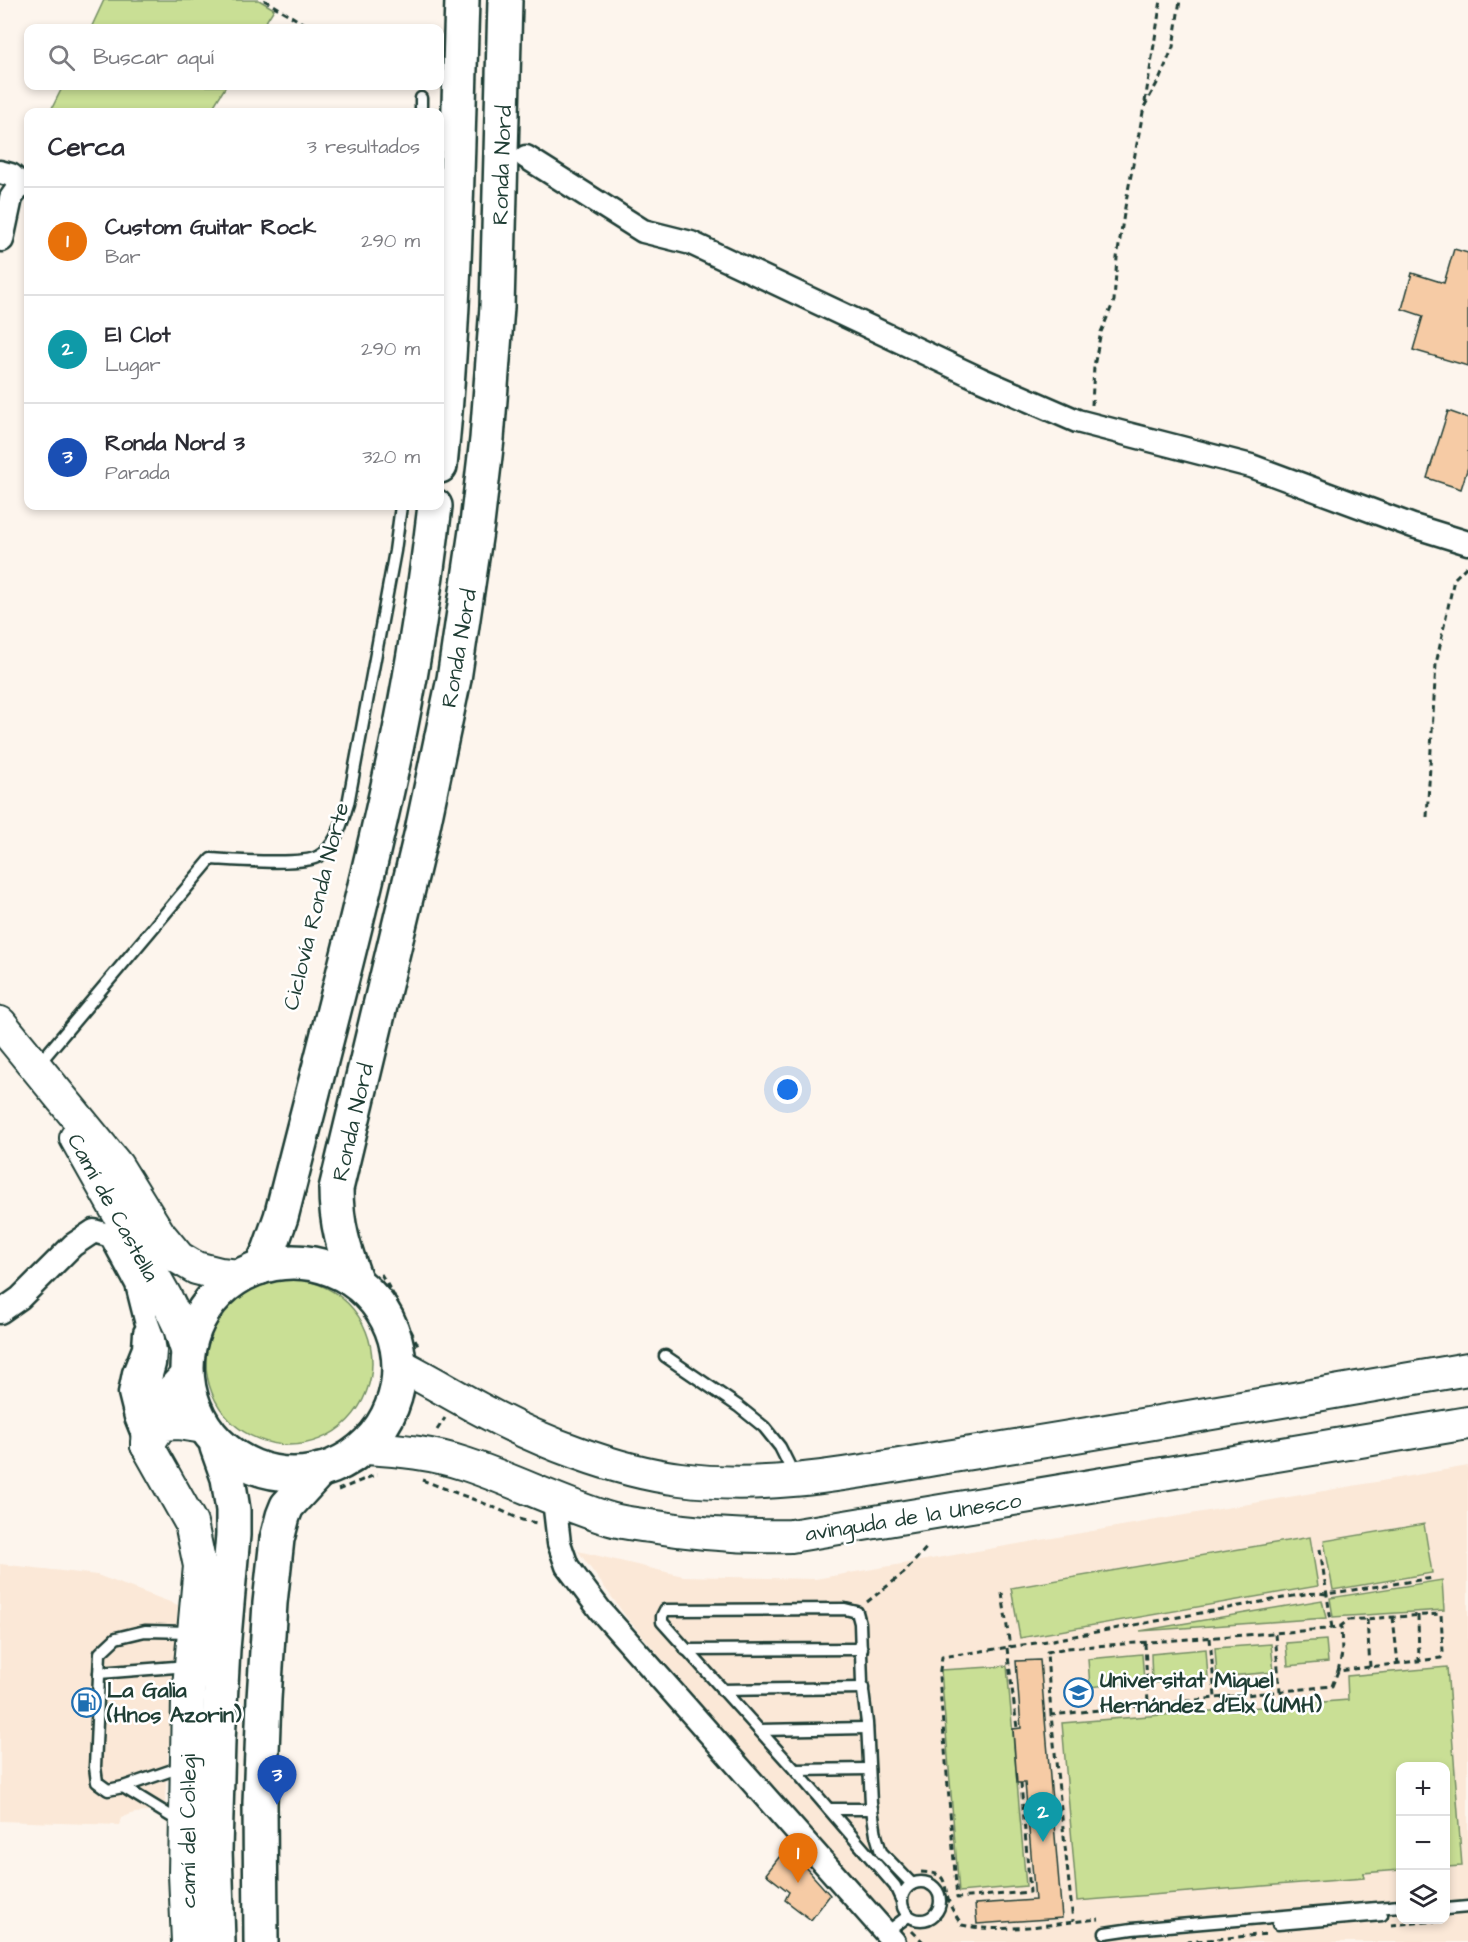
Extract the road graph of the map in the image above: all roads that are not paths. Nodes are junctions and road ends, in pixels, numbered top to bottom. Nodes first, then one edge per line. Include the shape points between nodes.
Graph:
1 (462, 0) edge
2 (505, 0) edge
3 (421, 98) dead end
4 (421, 108) edge
5 (526, 157) dead end
6 (0, 172) edge
7 (24, 184) edge
8 (24, 186) edge
9 (2, 240) dead end
10 (444, 424) edge
11 (400, 510) edge
12 (434, 510) edge
13 (1468, 543) edge
14 (0, 1023) edge
15 (37, 1066) junction
16 (250, 1271) junction
17 (356, 1282) junction
18 (0, 1312) edge
19 (146, 1320) junction
20 (665, 1356) dead end
21 (400, 1365) junction
22 (1468, 1369) edge
23 (181, 1374) junction
24 (1468, 1423) edge
25 (210, 1437) junction
26 (147, 1445) junction
27 (373, 1461) junction
28 (797, 1480) junction
29 (327, 1481) junction
30 (546, 1512) junction
31 (194, 1633) junction
32 (862, 1649) junction
33 (686, 1650) junction
34 (191, 1666) junction
35 (99, 1673) junction
36 (863, 1688) junction
37 (722, 1689) junction
38 (867, 1728) junction
39 (759, 1730) junction
40 (187, 1765) junction
41 (869, 1769) junction
42 (795, 1770) junction
43 (123, 1787) junction
44 (830, 1809) junction
45 (872, 1809) junction
46 (186, 1826) junction
47 (912, 1884) junction
48 (901, 1899) junction
49 (1468, 1901) edge
50 (1450, 1902) edge
51 (1396, 1906) edge
52 (1468, 1907) edge
53 (1450, 1909) edge
54 (1396, 1913) edge
55 (908, 1916) junction
56 (890, 1937) edge
57 (188, 1942) edge
58 (218, 1942) edge
59 (261, 1942) edge

1 - 10 main road, Ronda Nord
2 - 17 main road, Ronda Nord via 497,307 480,503 438,758 336,1189 337,1223
3 - 4 lane
5 - 13 street via 644,231 691,243 980,379 1077,420 1251,466
6 - 7 street
8 - 9 street via 11,198
11 - 15 lane via 350,792 337,836 318,857 288,862 211,859
12 - 16 main road, Ronda Nord via 402,718 368,872 281,1217 269,1251
14 - 15 main road, Camí de Castella
15 - 16 main road, Camí de Castella via 117,1166 159,1234 179,1258 196,1268 220,1274
15 - 23 main road, Camí de Castella via 179,1325
16 - 17 main road via 269,1264 313,1265
16 - 23 main road via 213,1294 194,1328
17 - 21 main road via 379,1306
18 - 19 street via 20,1298 73,1245 94,1231 111,1236 137,1284
19 - 23 street via 155,1351 150,1392 157,1397
19 - 26 street via 144,1348 130,1393
20 - 28 lane via 764,1427 780,1447
21 - 27 main road via 400,1380
21 - 28 main road via 557,1446 617,1465 678,1479 736,1484
22 - 28 main road
23 - 25 main road
23 - 26 main road via 148,1423
24 - 30 main road, avinguda de la Unesco via 791,1536 741,1537
25 - 26 main road via 178,1423 161,1424
25 - 29 main road via 240,1463 267,1472
25 - 58 main road via 228,1478 233,1510 218,1741
26 - 31 main road, camí del Col·legi via 191,1523 200,1566
27 - 29 main road via 348,1458
27 - 30 main road, avinguda de la Unesco via 413,1451 463,1463
29 - 59 main road via 287,1506 278,1539 264,1699
30 - 56 street via 567,1566 600,1610
31 - 34 main road, camí del Col·legi
31 - 35 lane via 145,1631 116,1638 100,1653
32 - 33 lane
32 - 33 lane via 857,1612 845,1609 665,1610 662,1622
32 - 36 lane
33 - 37 lane
34 - 35 lane
34 - 40 main road, camí del Col·legi
35 - 43 lane via 97,1782 108,1790
36 - 37 lane
36 - 38 lane
37 - 39 lane
38 - 39 lane
38 - 41 lane
39 - 42 lane
40 - 43 lane
40 - 46 main road, camí del Col·legi
41 - 42 lane
41 - 45 lane
42 - 44 lane
43 - 46 lane
44 - 45 lane
44 - 48 lane via 895,1886
45 - 47 lane via 881,1852
46 - 57 main road, camí del Col·legi
47 - 48 lane
47 - 55 lane via 920,1881 936,1888 940,1904 932,1918 916,1920
48 - 55 lane
49 - 50 lane
51 - 54 lane via 1132,1929 1108,1935
52 - 53 lane
55 - 56 lane

